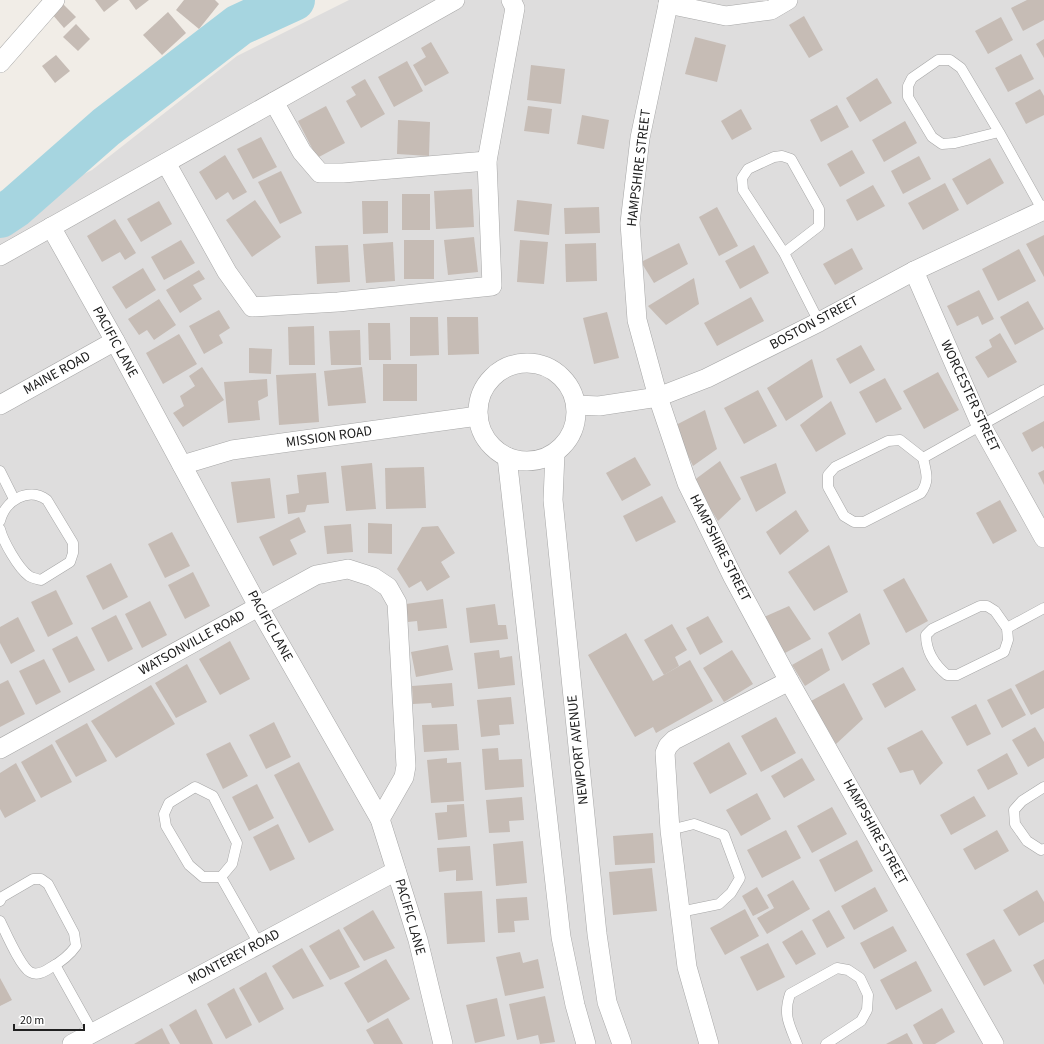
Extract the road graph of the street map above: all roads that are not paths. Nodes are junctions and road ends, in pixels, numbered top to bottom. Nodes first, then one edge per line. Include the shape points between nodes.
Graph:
1 (55, 0) edge
2 (455, 0) edge
3 (511, 0) edge
4 (788, 0) edge
5 (668, 2) edge
6 (0, 64) edge
7 (274, 102) junction
8 (998, 132) junction
9 (487, 161) junction
10 (166, 163) junction
11 (1044, 210) edge
12 (51, 227) junction
13 (784, 253) junction
14 (0, 256) edge
15 (914, 270) junction
16 (819, 322) junction
17 (114, 341) junction
18 (1044, 390) edge
19 (658, 397) junction
20 (0, 405) edge
21 (576, 405) junction
22 (478, 416) junction
23 (981, 425) junction
24 (555, 453) junction
25 (507, 457) junction
26 (923, 458) junction
27 (182, 465) junction
28 (0, 471) edge
29 (14, 500) junction
30 (0, 522) edge
31 (0, 529) edge
32 (1044, 538) edge
33 (258, 606) junction
34 (1044, 608) edge
35 (1007, 628) junction
36 (790, 681) junction
37 (0, 749) edge
38 (1044, 787) edge
39 (380, 819) junction
40 (670, 830) junction
41 (1044, 849) edge
42 (396, 871) junction
43 (221, 877) junction
44 (0, 901) edge
45 (680, 912) junction
46 (0, 921) edge
47 (259, 944) junction
48 (55, 965) junction
49 (93, 1033) junction
50 (72, 1044) edge
51 (443, 1044) edge
52 (586, 1044) edge
53 (622, 1044) edge
54 (709, 1044) edge
55 (797, 1044) edge
56 (826, 1044) edge
57 (994, 1044) edge

1 - 6 street
2 - 7 street
3 - 9 street via 515,8
4 - 5 street via 771,10 726,16
5 - 19 street, HAMPSHIRE STREET via 640,138 630,223 636,320
7 - 9 street via 302,152 320,173
7 - 10 street
8 - 8 lane via 961,68 950,60 938,60 912,78 908,86 908,97 932,137 942,144 955,144
8 - 11 lane
9 - 10 street via 492,286 338,302 252,307 227,272
10 - 12 street
11 - 15 street, BOSTON STREET
12 - 14 street
12 - 17 street, PACIFIC LANE
13 - 13 lane via 743,190 742,178 748,169 782,156 791,159 819,209 820,218 819,226
13 - 16 lane
15 - 16 street, BOSTON STREET
15 - 23 street, WORCESTER STREET
16 - 19 street, BOSTON STREET via 707,378
17 - 20 street, MAINE ROAD
17 - 27 street, PACIFIC LANE
18 - 23 lane
19 - 21 street, BOSTON STREET via 599,406
19 - 36 street, HAMPSHIRE STREET via 687,483 733,577
21 - 22 street via 571,390 560,376 546,367 530,363 519,364 498,372 487,384 480,400
21 - 24 street via 572,433
22 - 25 street via 487,440
22 - 27 street, MISSION ROAD via 232,450
23 - 26 lane
23 - 32 street, WORCESTER STREET
24 - 25 street via 531,462
24 - 53 street, NEWPORT AVENUE via 553,500 597,934 607,1002
25 - 52 street via 561,937
26 - 26 lane via 900,440 888,442 835,467 828,475 828,487 844,516 854,522 864,522 921,493 926,485 927,475
27 - 33 street, PACIFIC LANE
28 - 29 lane
29 - 30 lane via 1,516
29 - 31 lane via 31,493 47,500 73,543 74,553 70,562 41,580 30,577 22,569
33 - 37 street, WATSONVILLE ROAD
33 - 39 street, PACIFIC LANE
33 - 39 street, WATSONVILLE ROAD via 316,575 348,570 373,577 388,587 397,603 406,766 404,777
34 - 35 lane
35 - 35 lane via 995,611 987,606 980,606 932,629 926,635 926,645 937,667 948,675 957,675 1004,652 1008,640
36 - 40 street via 674,740 668,746 665,753
36 - 57 street, HAMPSHIRE STREET
38 - 41 lane via 1014,810 1015,824 1027,841 1041,850
39 - 42 street, PACIFIC LANE
40 - 45 street
40 - 45 lane via 694,824 724,835 740,878 731,893 719,904
42 - 47 street, MONTEREY ROAD
42 - 51 street, PACIFIC LANE via 418,940
43 - 43 lane via 202,878 189,865 166,826 164,814 169,803 195,787 212,796 237,843 232,864
43 - 47 lane
44 - 48 lane via 2,897 33,879 41,879 48,884 74,933 76,946 69,956
45 - 54 street via 687,967
46 - 48 lane via 23,966 31,973 40,974
47 - 49 street, MONTEREY ROAD
48 - 49 lane
49 - 50 street, MONTEREY ROAD
55 - 56 lane via 787,1019 786,1005 790,994 837,968 848,970 860,978 868,995 867,1010 861,1021

